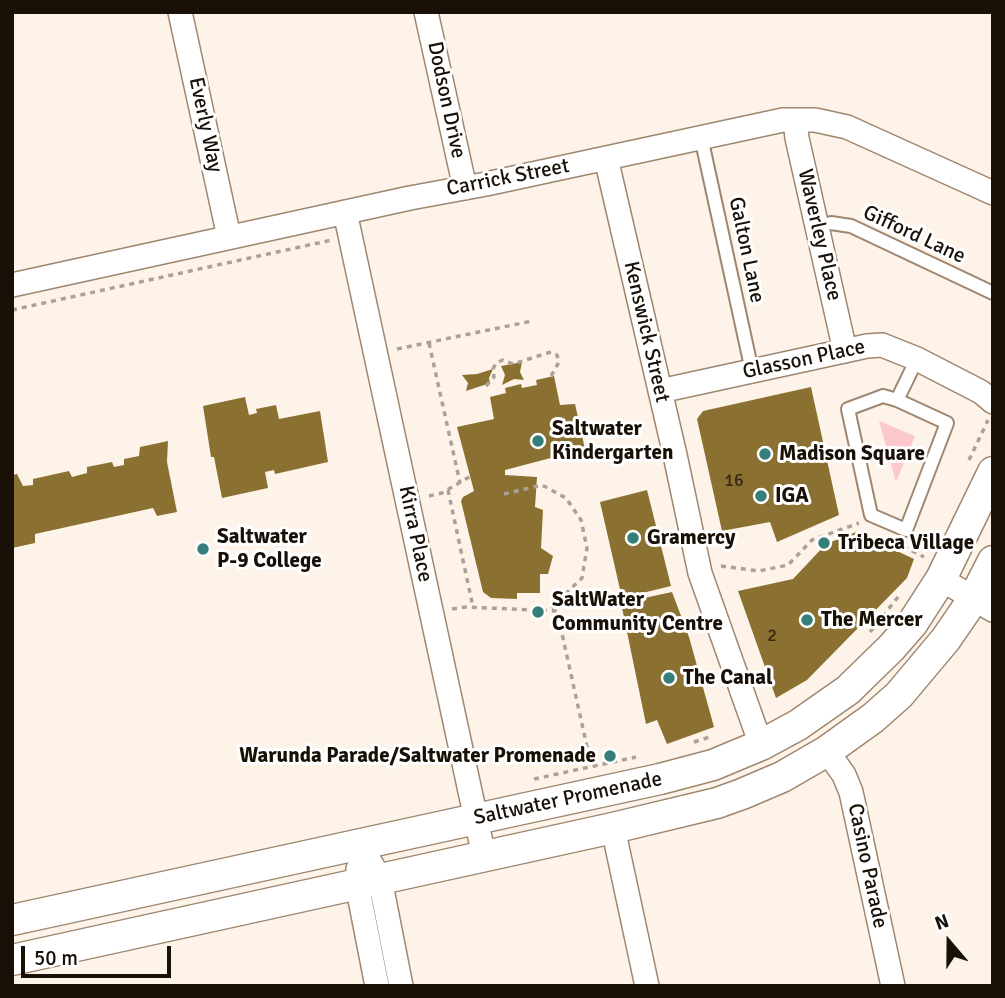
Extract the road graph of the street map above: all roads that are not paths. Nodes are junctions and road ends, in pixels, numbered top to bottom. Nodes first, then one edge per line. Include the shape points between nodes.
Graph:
1 (180, 12) edge
2 (426, 12) edge
3 (795, 120) junction
4 (701, 137) junction
5 (606, 158) junction
6 (464, 188) junction
7 (993, 193) edge
8 (348, 223) junction
9 (817, 226) junction
10 (229, 237) junction
11 (12, 285) edge
12 (993, 293) edge
13 (845, 351) junction
14 (917, 359) junction
15 (752, 371) junction
16 (660, 391) junction
17 (897, 400) junction
18 (989, 401) edge
19 (981, 467) edge
20 (993, 561) edge
21 (928, 568) junction
22 (983, 604) edge
23 (761, 745) junction
24 (827, 751) junction
25 (477, 818) junction
26 (613, 828) junction
27 (360, 844) junction
28 (484, 856) junction
29 (369, 881) junction
30 (12, 920) edge
31 (12, 960) edge
32 (377, 986) edge
33 (401, 986) edge
34 (648, 986) edge
35 (893, 986) edge

1 - 10 street, Everly Way
2 - 6 street, Dodson Drive
3 - 4 street, Carrick Street
3 - 7 street, Carrick Street via 847,127
3 - 9 street, Waverley Place
4 - 5 street, Carrick Street
4 - 15 lane, Galton Lane
5 - 6 street, Carrick Street
5 - 16 street, Kenswick Street
6 - 8 street, Carrick Street
8 - 10 street, Carrick Street
8 - 25 street, Kirra Place
9 - 12 lane, Gifford Lane via 851,226
9 - 13 street, Waverley Place
10 - 11 street, Carrick Street
13 - 14 street, Glasson Place via 882,345
13 - 15 street, Glasson Place
14 - 17 lane
14 - 18 street, Glasson Place
15 - 16 street, Glasson Place
16 - 23 street, Kenswick Street via 699,573
17 - 17 lane via 947,423 906,530 871,515 848,409 883,397
19 - 21 street, Saltwater Promenade
20 - 22 street, Saltwater Promenade
21 - 22 street
21 - 23 street, Saltwater Promenade via 912,624 874,666 821,710
22 - 24 street, Saltwater Promenade via 899,695
23 - 25 street, Saltwater Promenade via 678,775
24 - 26 street, Saltwater Promenade via 742,794
24 - 35 street, Casino Parade via 851,792
25 - 27 street, Saltwater Promenade
25 - 28 street, Kirra Place
26 - 28 street, Saltwater Promenade
26 - 34 street
27 - 29 street
27 - 30 street, Saltwater Promenade
28 - 29 street, Saltwater Promenade
29 - 31 street, Saltwater Promenade
29 - 32 street
29 - 33 street

